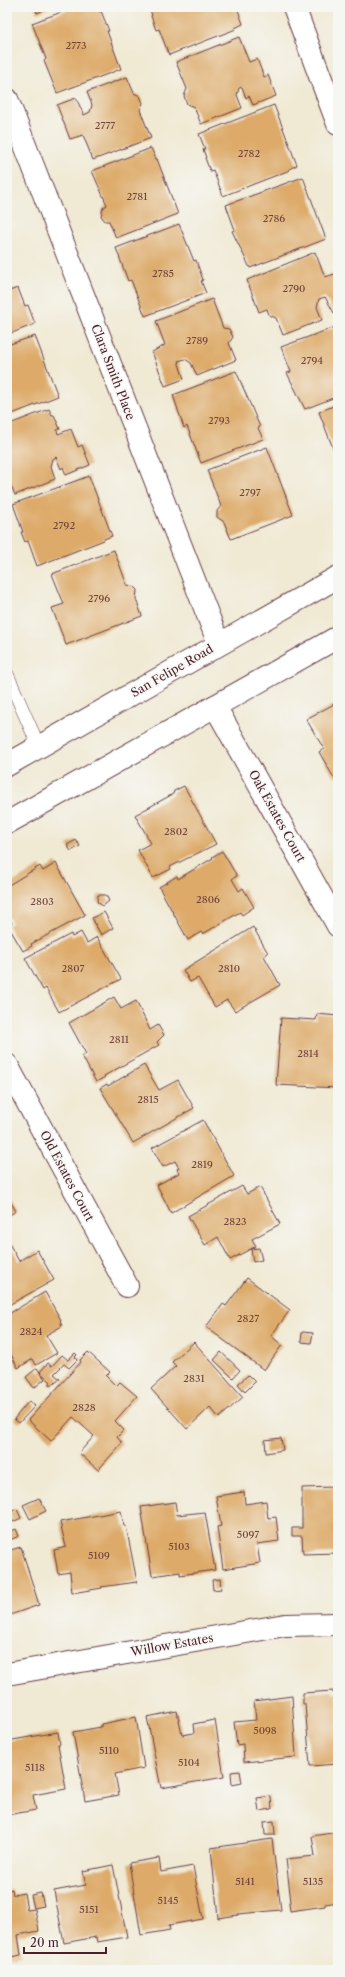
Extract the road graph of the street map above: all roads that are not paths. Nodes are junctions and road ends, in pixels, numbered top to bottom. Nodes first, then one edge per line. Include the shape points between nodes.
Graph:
1 (294, 7) edge
2 (7, 99) edge
3 (338, 124) edge
4 (338, 577) edge
5 (338, 636) edge
6 (219, 644) junction
7 (7, 674) edge
8 (215, 706) junction
9 (39, 747) junction
10 (7, 765) edge
11 (7, 823) edge
12 (338, 926) edge
13 (7, 1065) edge
14 (127, 1286) dead end
15 (338, 1624) edge
16 (7, 1674) edge

1 - 3 street
2 - 6 street, Clara Smith Place
4 - 6 street, San Felipe Road
5 - 8 street
6 - 9 street, San Felipe Road
7 - 9 lane
8 - 11 street
8 - 12 street, Oak Estates Court
9 - 10 street, San Felipe Road
13 - 14 street, Old Estates Court
15 - 16 street, Willow Estates via 285,1625

